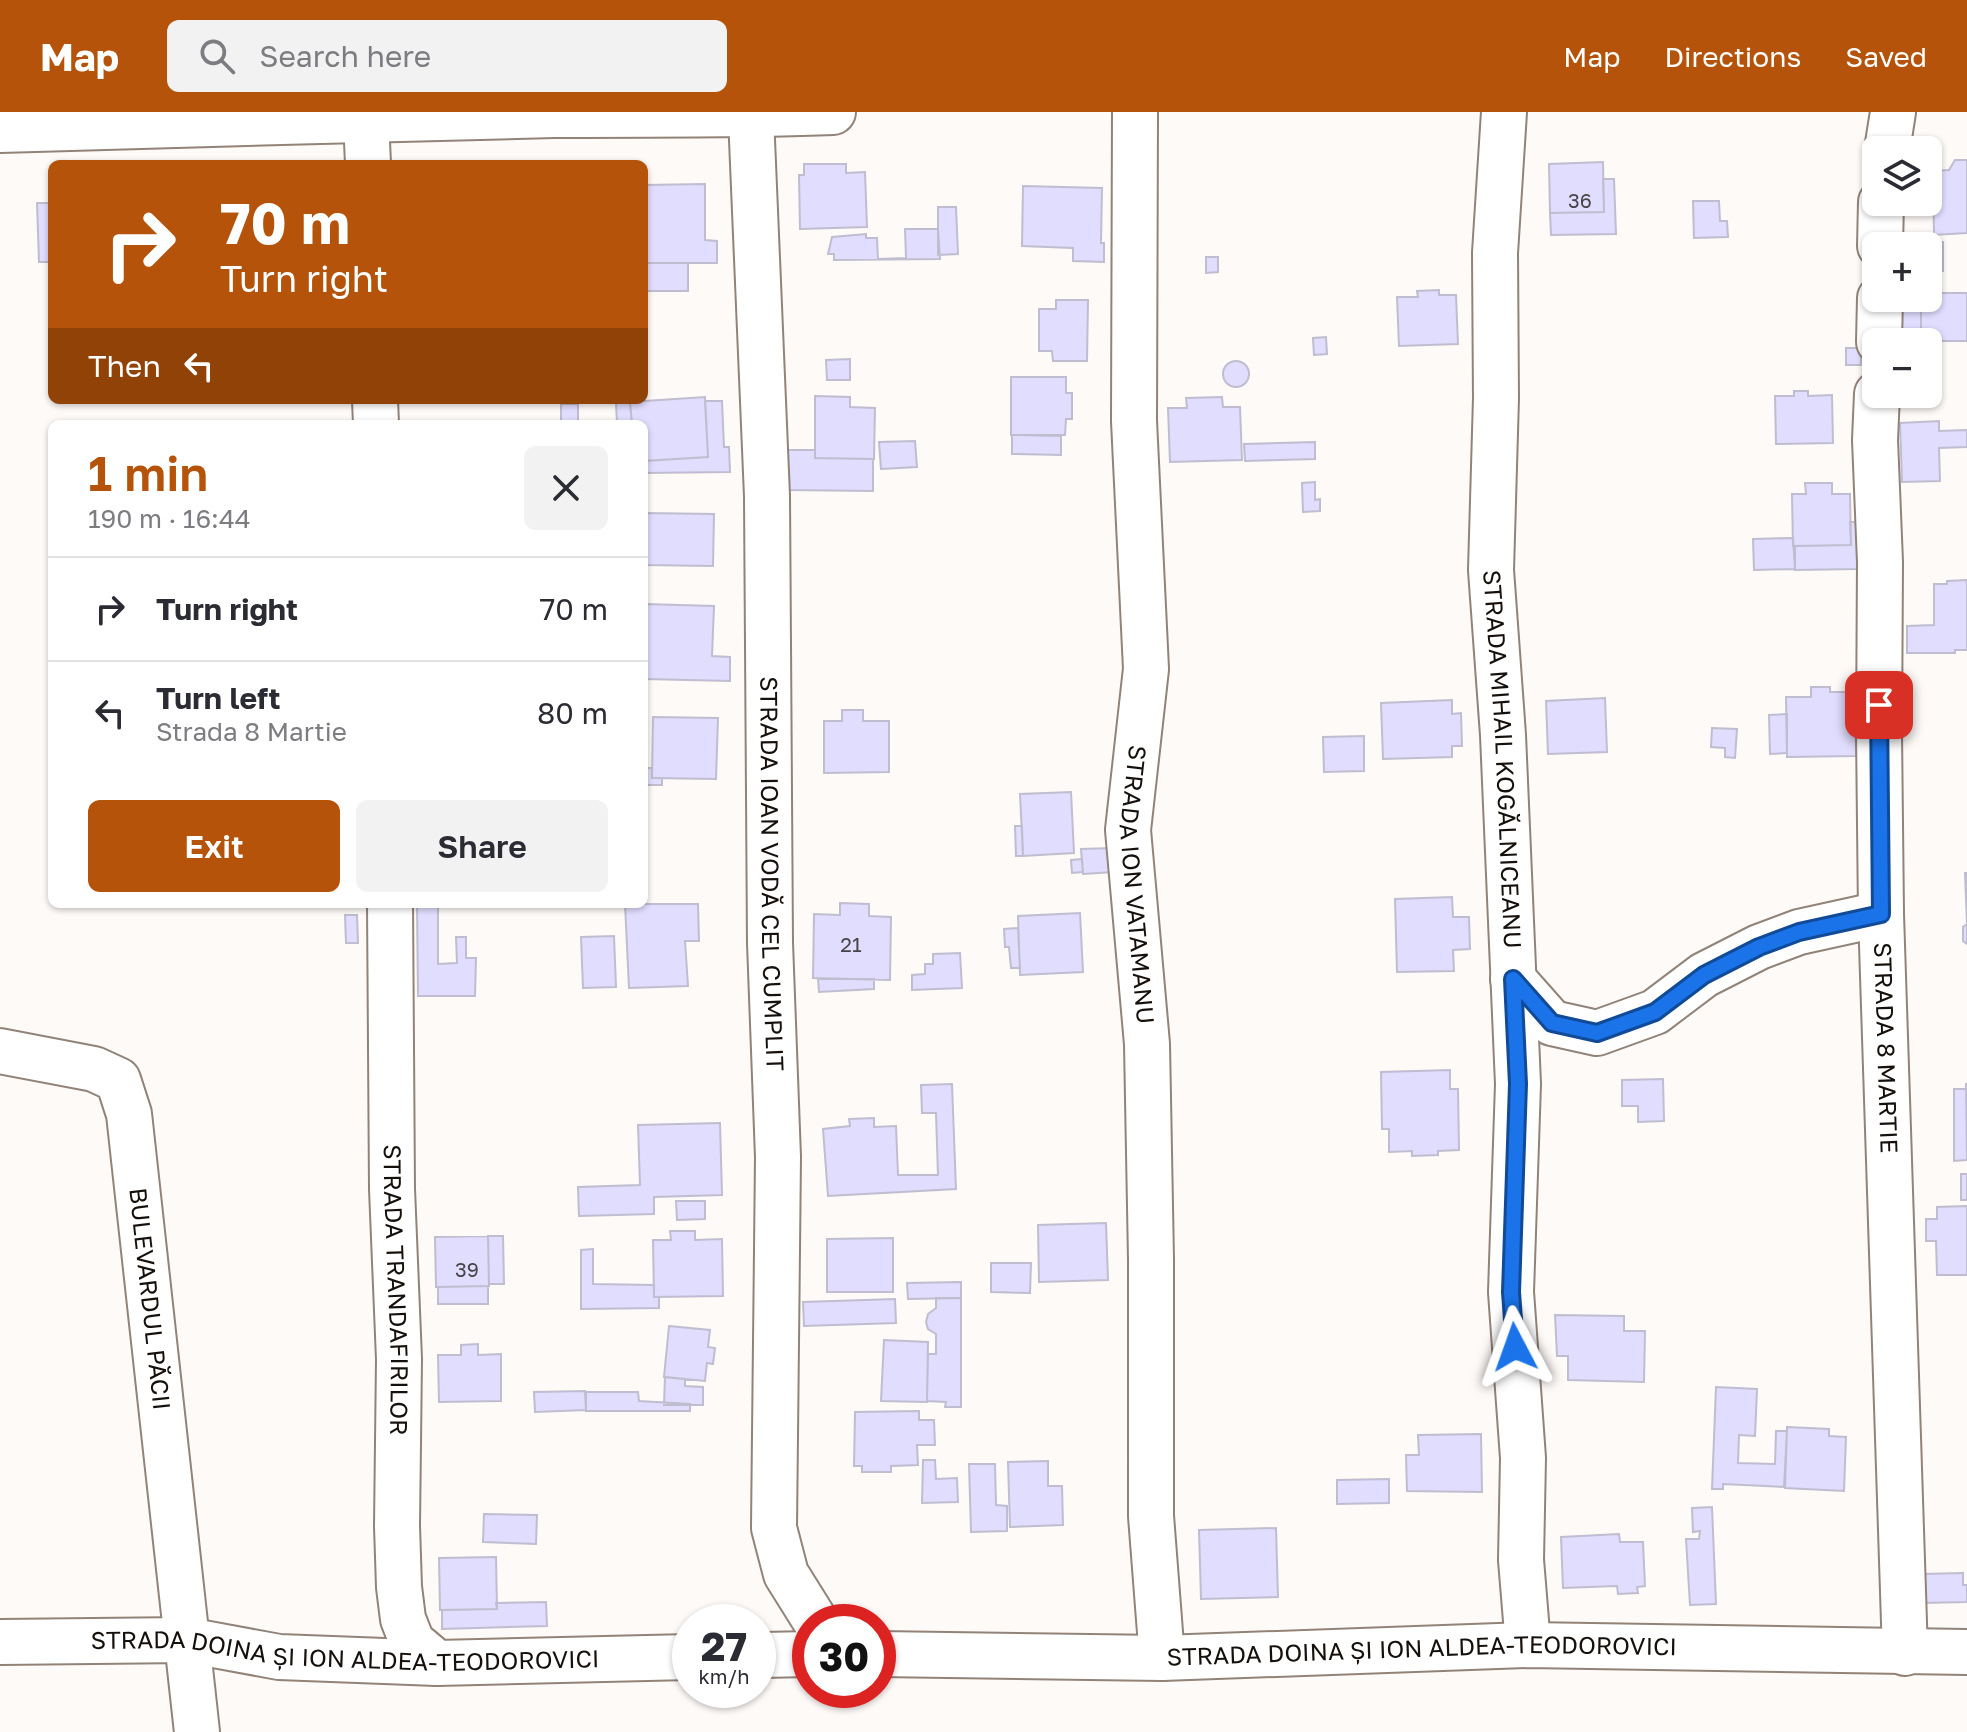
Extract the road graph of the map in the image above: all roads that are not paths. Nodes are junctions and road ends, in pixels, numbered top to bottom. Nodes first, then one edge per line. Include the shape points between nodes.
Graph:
1 (833, 112) edge
2 (1135, 112) edge
3 (1504, 112) edge
4 (1893, 112) edge
5 (634, 113) edge
6 (751, 116) junction
7 (323, 117) edge
8 (366, 119) junction
9 (0, 130) edge
10 (1889, 136) edge
11 (368, 160) edge
12 (1877, 408) edge
13 (390, 908) edge
14 (1881, 914) junction
15 (1513, 979) junction
16 (0, 1051) edge
17 (805, 1604) edge
18 (187, 1640) junction
19 (0, 1642) edge
20 (1528, 1645) junction
21 (1967, 1652) edge
22 (1905, 1653) junction
23 (896, 1654) edge
24 (672, 1657) edge
25 (1162, 1658) junction
26 (437, 1663) junction
27 (197, 1732) edge

1 - 6 street
2 - 25 street, STRADA ION VATAMANU via 1134,421 1146,669 1128,830 1147,1044 1151,1516
3 - 15 street, STRADA MIHAIL KOGĂLNICEANU via 1495,253 1491,570
4 - 10 street
5 - 6 street
5 - 8 street
6 - 17 street, STRADA IOAN VODĂ CEL CUMPLIT via 767,496 770,943 778,1157 774,1528 786,1574
7 - 8 street
7 - 9 street
8 - 11 street
12 - 14 street, STRADA 8 MARTIE
13 - 26 street, STRADA TRANDAFIRILOR via 399,1587 412,1642
14 - 15 street via 1799,932 1759,947 1704,975 1655,1012 1597,1033 1552,1023
14 - 22 street, STRADA 8 MARTIE
15 - 20 street, STRADA MIHAIL KOGĂLNICEANU via 1518,1084 1511,1292 1523,1458 1521,1560
16 - 18 street, BULEVARDUL PĂCII via 94,1069 118,1080 129,1114
18 - 19 street, STRADA DOINA ȘI ION ALDEA-TEODOROVICI
18 - 26 street, STRADA DOINA ȘI ION ALDEA-TEODOROVICI via 279,1657
18 - 27 street
20 - 22 street, STRADA DOINA ȘI ION ALDEA-TEODOROVICI
20 - 25 street, STRADA DOINA ȘI ION ALDEA-TEODOROVICI
21 - 22 street, STRADA DOINA ȘI ION ALDEA-TEODOROVICI
23 - 25 street, STRADA DOINA ȘI ION ALDEA-TEODOROVICI
24 - 26 street, STRADA DOINA ȘI ION ALDEA-TEODOROVICI

